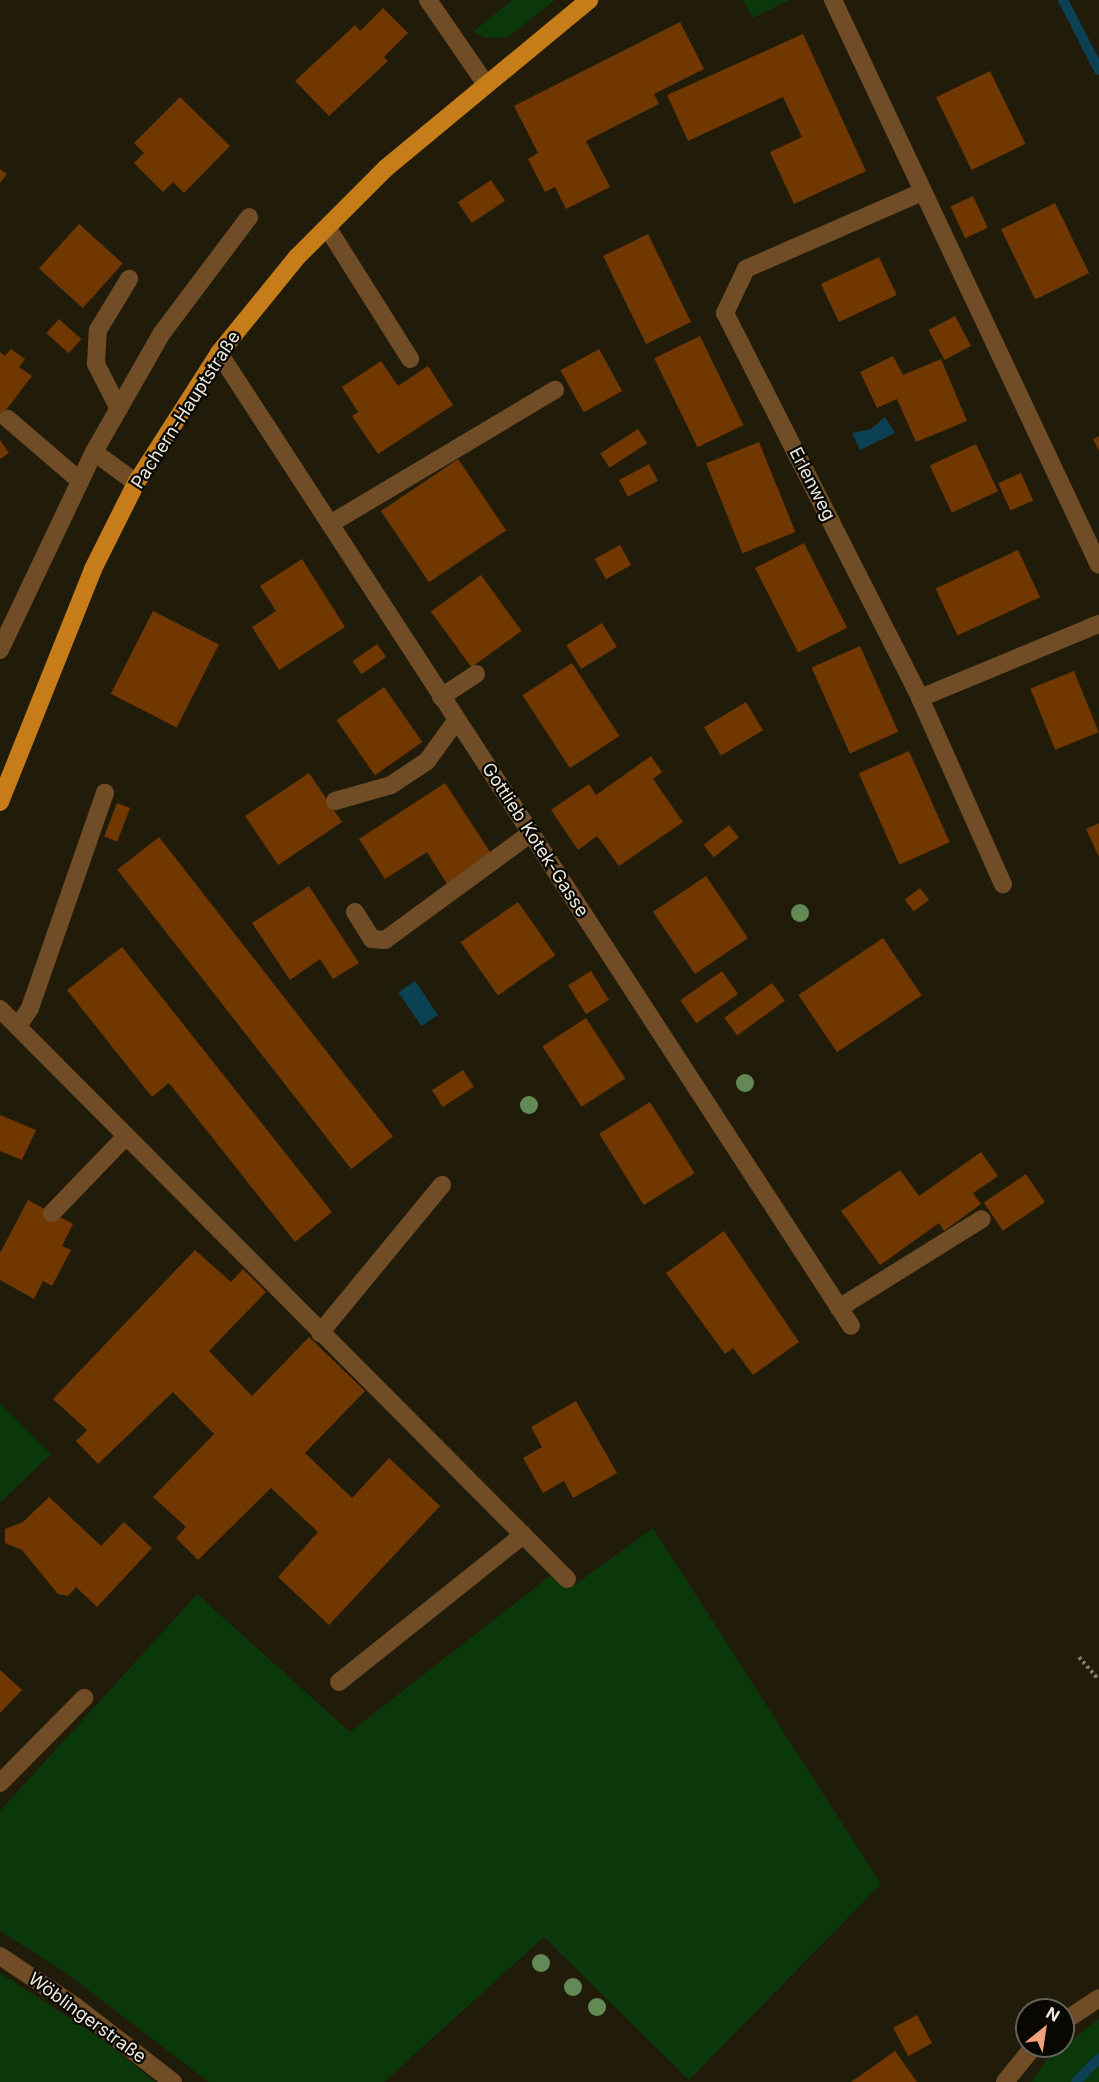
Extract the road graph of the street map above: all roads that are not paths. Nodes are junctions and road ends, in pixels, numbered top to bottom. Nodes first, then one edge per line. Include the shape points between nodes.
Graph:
1 (428, 0) edge
2 (589, 0) edge
3 (832, 0) edge
4 (485, 83) junction
5 (922, 192) junction
6 (249, 217) dead end
7 (327, 227) junction
8 (129, 279) dead end
9 (219, 353) junction
10 (410, 359) dead end
11 (555, 390) dead end
12 (119, 410) junction
13 (8, 419) dead end
14 (94, 452) junction
15 (80, 481) junction
16 (136, 483) junction
17 (330, 524) junction
18 (1099, 565) edge
19 (1099, 624) edge
20 (0, 650) edge
21 (476, 674) dead end
22 (441, 697) junction
23 (920, 698) junction
24 (456, 721) junction
25 (105, 793) dead end
26 (335, 801) dead end
27 (0, 802) edge
28 (531, 833) junction
29 (1003, 884) dead end
30 (355, 912) dead end
31 (0, 1009) edge
32 (20, 1023) junction
33 (126, 1136) junction
34 (442, 1185) dead end
35 (52, 1213) dead end
36 (982, 1219) dead end
37 (839, 1308) junction
38 (851, 1326) dead end
39 (320, 1333) junction
40 (523, 1535) junction
41 (567, 1579) dead end
42 (339, 1682) dead end
43 (84, 1698) dead end
44 (0, 1783) edge
45 (0, 1956) edge
46 (1099, 1998) edge
47 (1075, 2014) edge
48 (1024, 2058) edge
49 (173, 2082) edge
50 (1005, 2082) edge

1 - 4 street
2 - 4 main road, Pachern-Hauptstraße
3 - 5 street
4 - 7 main road, Pachern-Hauptstraße
5 - 18 street
5 - 23 street, Erlenweg via 746,269 725,313
6 - 12 street via 162,333
7 - 9 main road, Pachern-Hauptstraße
7 - 10 street
8 - 12 street via 98,330 96,364
9 - 16 main road, Pachern-Hauptstraße
9 - 17 street, Gottlieb Kotek-Gasse
11 - 17 street
12 - 14 street
13 - 15 street
14 - 15 street
14 - 16 street
15 - 20 street
16 - 27 main road, Pachern-Hauptstraße via 66,631
17 - 22 street, Gottlieb Kotek-Gasse
19 - 23 street
21 - 22 street
22 - 24 street, Gottlieb Kotek-Gasse
23 - 29 street
24 - 26 street via 427,761 391,785
24 - 28 street, Gottlieb Kotek-Gasse
25 - 32 street via 30,1008
28 - 30 street via 385,940 372,939
28 - 37 street, Gottlieb Kotek-Gasse
31 - 32 street
32 - 33 street
33 - 35 street
33 - 39 street
34 - 39 street
36 - 37 street
37 - 38 street, Gottlieb Kotek-Gasse
39 - 40 street
40 - 41 street
40 - 42 street
43 - 44 street
45 - 49 street, Wöblingerstraße via 75,2006
46 - 47 street
48 - 50 street

